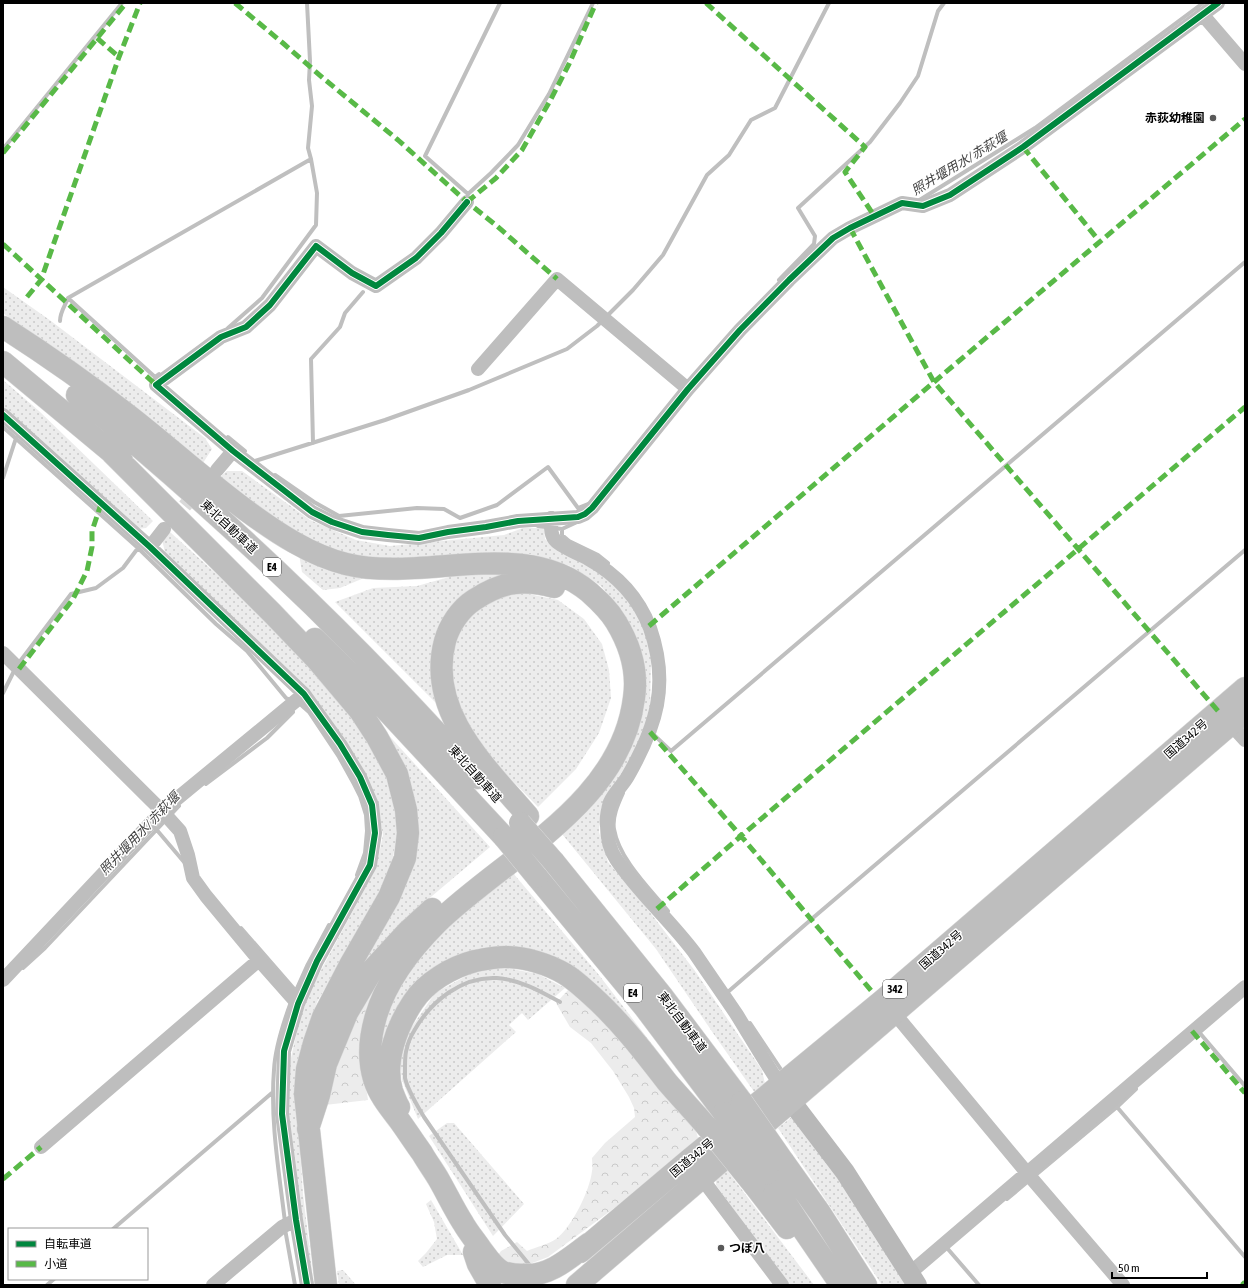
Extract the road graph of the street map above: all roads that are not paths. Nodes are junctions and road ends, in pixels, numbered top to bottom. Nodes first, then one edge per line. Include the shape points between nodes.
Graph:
1 (1218, 3) edge
2 (1202, 14) junction
3 (1245, 64) edge
4 (467, 202) dead end
5 (3, 327) edge
6 (3, 334) edge
7 (3, 362) edge
8 (478, 369) dead end
9 (688, 389) junction
10 (3, 415) edge
11 (233, 451) junction
12 (112, 452) junction
13 (217, 470) dead end
14 (551, 518) junction
15 (164, 529) tunnel mouth
16 (150, 547) junction
17 (3, 653) edge
18 (1245, 688) edge
19 (304, 694) junction
20 (1235, 722) edge
21 (162, 811) junction
22 (524, 820) junction
23 (259, 960) junction
24 (3, 980) edge
25 (1245, 987) edge
26 (298, 1004) junction
27 (889, 1007) junction
28 (786, 1093) junction
29 (733, 1107) junction
30 (308, 1129) junction
31 (411, 1137) junction
32 (41, 1147) dead end
33 (689, 1160) junction
34 (768, 1173) junction
35 (1027, 1173) junction
36 (702, 1178) junction
37 (296, 1220) junction
38 (465, 1226) junction
39 (590, 1243) junction
40 (913, 1279) edge
41 (213, 1285) edge
42 (307, 1285) edge
43 (326, 1285) edge
44 (490, 1285) edge
45 (541, 1285) edge
46 (577, 1285) edge
47 (782, 1285) edge
48 (827, 1285) edge
49 (841, 1285) edge
50 (866, 1285) edge
51 (1123, 1285) edge

1 - 2 street
2 - 3 street
2 - 9 street via 1023,147 950,195 923,206 902,203 833,238 740,330
4 - 11 street via 442,233 416,258 376,286 352,273 316,246 270,305 246,327 221,338 156,385
5 - 31 highway via 127,414 233,500 293,542 328,558 374,569 483,564 512,564 546,569 568,578 602,603 614,618 625,639 636,685 633,712 619,750 606,770 590,791 554,827 438,922 417,943 387,988 376,1014 371,1039 371,1068 381,1096
6 - 22 highway, 東北自動車道 / E4 via 116,427 218,516 342,634
7 - 12 highway, 東北自動車道 / E4
8 - 9 street via 557,279
9 - 14 street via 592,508 578,517
10 - 16 street
11 - 13 street
11 - 14 street via 312,512 362,532 419,538
12 - 29 highway, 東北自動車道 / E4, bridge via 282,605 373,696 504,837 645,1008
12 - 30 highway via 317,660 360,711 397,774 406,810 408,833 405,858 389,897 336,991 314,1043 306,1069 304,1094
14 - 28 street via 552,535 556,542 598,564 630,591 649,626 658,657 658,699 650,732 628,776 610,802 606,825 608,840 615,858 693,952 736,1013
15 - 16 street
16 - 19 street
17 - 21 street
18 - 20 highway, 国道342号 / 342
19 - 21 street
19 - 26 street via 360,777 372,805 375,833 370,865 317,961
20 - 27 highway, 国道342号 / 342
21 - 23 street via 180,830 193,878
21 - 24 street
22 - 29 highway, 東北自動車道 / E4, bridge via 558,859 663,997
22 - 30 highway via 460,731 444,695 441,671 442,652 457,616 488,590 526,582 562,590 578,600 604,628 613,644 620,681 621,696 612,734 603,752 575,789 546,817 425,915 373,969 347,1013 336,1038
23 - 26 street
23 - 32 street
25 - 35 street
26 - 37 street via 284,1051 282,1114
27 - 28 highway, 国道342号 / 342
27 - 35 street
28 - 33 highway, 国道342号 / 342
28 - 36 highway, 国道342号 / 342
28 - 40 street via 845,1172
29 - 34 highway, 東北自動車道 / E4, bridge
30 - 43 highway
31 - 34 highway, bridge via 392,1090 390,1077 396,1035 404,1016 415,998 430,983 447,972 467,963 504,957 547,966 565,974 584,989 620,1024 707,1127
31 - 38 highway
33 - 36 street
33 - 39 highway, 国道342号 / 342
34 - 48 highway via 792,1234
34 - 49 highway, 東北自動車道 / E4
34 - 50 highway, 東北自動車道 / E4 via 820,1213
35 - 40 street
35 - 51 street
36 - 46 highway, 国道342号 / 342
36 - 47 street
37 - 41 street via 282,1227
37 - 42 street
38 - 39 highway via 496,1267 503,1272 518,1275 539,1275 551,1270
38 - 44 highway via 478,1264
39 - 45 highway, 国道342号 / 342

